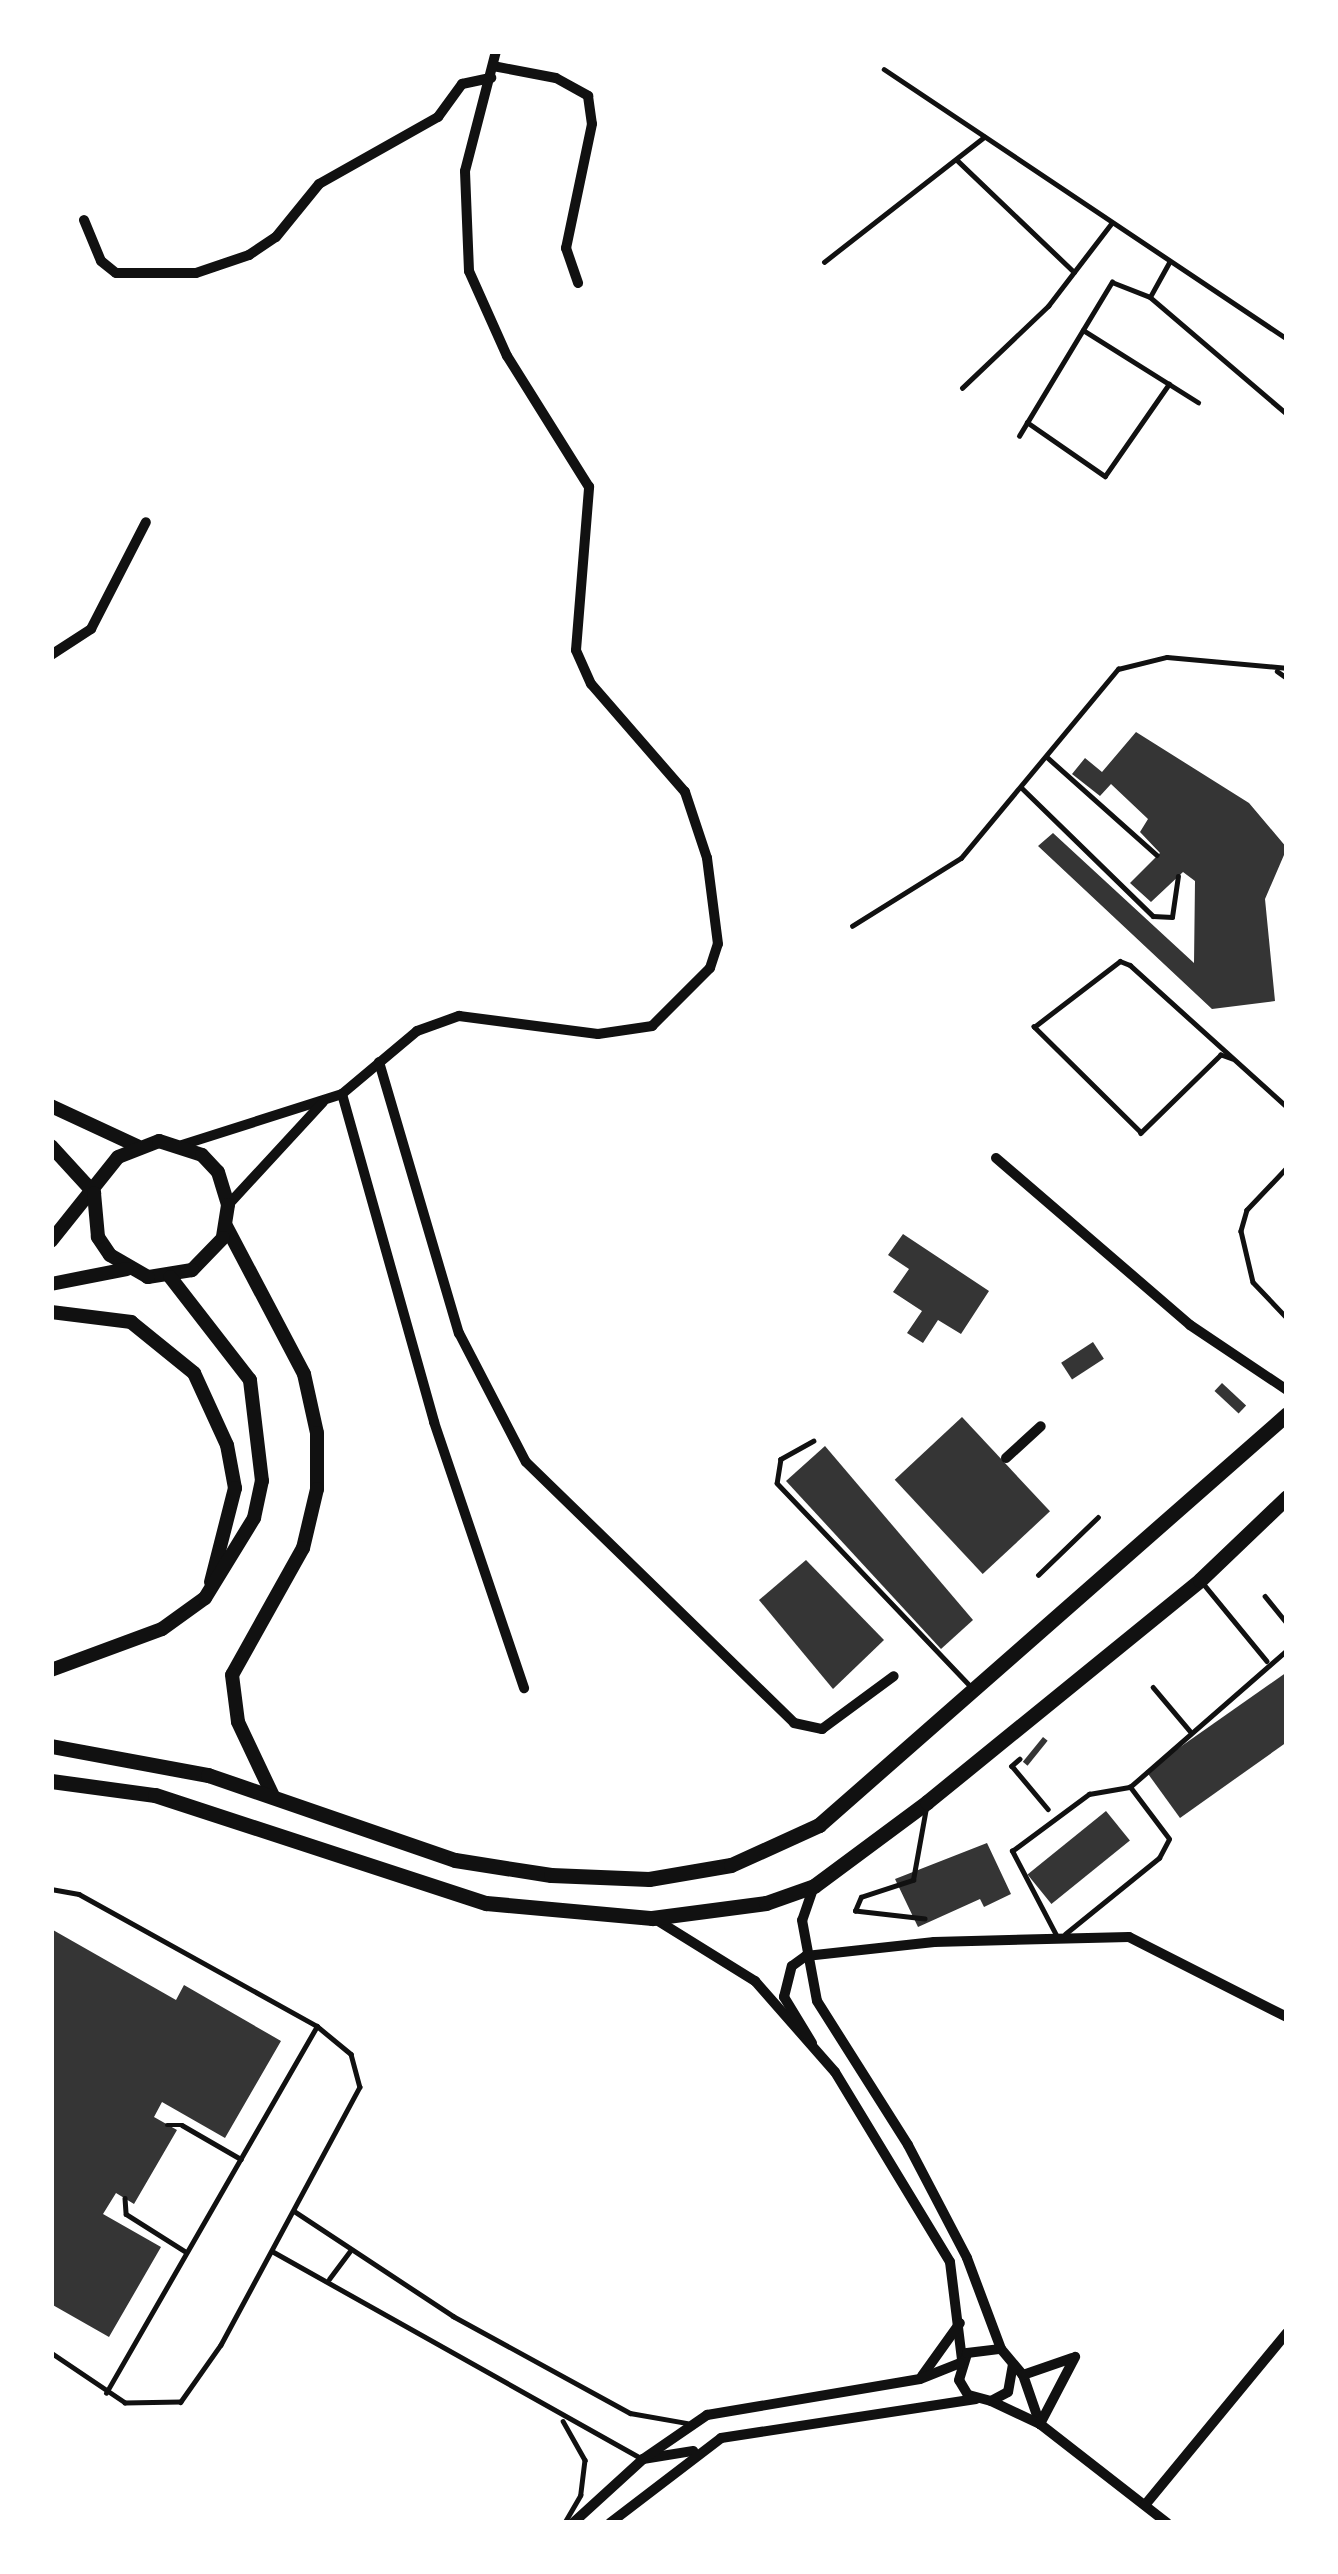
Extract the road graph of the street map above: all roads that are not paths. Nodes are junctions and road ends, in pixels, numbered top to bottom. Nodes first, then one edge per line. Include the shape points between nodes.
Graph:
1 (496, 51) edge
2 (884, 69) dead end
3 (492, 72) junction
4 (984, 137) junction
5 (956, 159) junction
6 (84, 220) dead end
7 (1111, 224) junction
8 (824, 262) dead end
9 (1168, 263) junction
10 (1074, 272) junction
11 (578, 284) dead end
12 (1150, 297) junction
13 (1083, 330) junction
14 (1287, 339) edge
15 (1169, 383) junction
16 (962, 388) dead end
17 (1198, 402) dead end
18 (1287, 415) edge
19 (1027, 422) junction
20 (1018, 436) dead end
21 (146, 522) dead end
22 (51, 655) edge
23 (1287, 668) edge
24 (1276, 671) junction
25 (1287, 678) edge
26 (1047, 757) junction
27 (1021, 788) junction
28 (1157, 855) dead end
29 (1178, 876) dead end
30 (853, 926) dead end
31 (1232, 1059) junction
32 (379, 1062) junction
33 (342, 1094) junction
34 (325, 1100) junction
35 (51, 1106) edge
36 (1287, 1107) edge
37 (182, 1145) junction
38 (51, 1146) edge
39 (137, 1146) junction
40 (997, 1158) dead end
41 (1287, 1168) edge
42 (94, 1193) junction
43 (228, 1205) junction
44 (226, 1226) junction
45 (51, 1240) edge
46 (127, 1269) junction
47 (170, 1277) junction
48 (51, 1284) edge
49 (51, 1312) edge
50 (1287, 1318) edge
51 (1287, 1390) edge
52 (1287, 1414) edge
53 (1041, 1426) dead end
54 (814, 1441) dead end
55 (1006, 1457) dead end
56 (1287, 1497) edge
57 (1098, 1516) dead end
58 (1038, 1575) dead end
59 (1200, 1580) junction
60 (1264, 1597) dead end
61 (205, 1598) junction
62 (1287, 1623) edge
63 (1287, 1650) edge
64 (1267, 1661) junction
65 (51, 1670) edge
66 (894, 1676) dead end
67 (1153, 1687) dead end
68 (524, 1688) dead end
69 (974, 1690) junction
70 (1190, 1731) junction
71 (51, 1746) edge
72 (51, 1781) edge
73 (1130, 1787) junction
74 (272, 1794) junction
75 (927, 1802) junction
76 (814, 1886) junction
77 (51, 1889) edge
78 (652, 1918) junction
79 (925, 1919) dead end
80 (1058, 1940) junction
81 (806, 1956) junction
82 (1287, 2017) edge
83 (317, 2026) junction
84 (812, 2043) junction
85 (167, 2125) dead end
86 (241, 2159) junction
87 (124, 2198) dead end
88 (294, 2211) junction
89 (272, 2251) junction
90 (186, 2252) junction
91 (350, 2252) junction
92 (329, 2279) junction
93 (961, 2322) junction
94 (1287, 2333) edge
95 (1001, 2349) junction
96 (51, 2353) edge
97 (961, 2362) junction
98 (1018, 2369) junction
99 (920, 2379) junction
100 (106, 2393) junction
101 (976, 2399) junction
102 (991, 2401) junction
103 (557, 2416) junction
104 (692, 2424) junction
105 (1040, 2424) junction
106 (707, 2446) junction
107 (643, 2459) junction
108 (1145, 2505) junction
109 (569, 2523) edge
110 (610, 2523) edge
111 (1167, 2523) edge

1 - 3 street
2 - 4 lane
3 - 6 street via 462,84 438,117 320,184 276,237 249,255 196,273 116,273 101,261
3 - 11 street via 556,78 588,96 592,124 566,248
3 - 32 street via 465,171 469,271 507,356 589,488 576,650 591,684 685,792 707,858 718,944 710,968 652,1026 598,1034 459,1016 417,1031
4 - 5 lane
4 - 7 lane
5 - 8 lane
5 - 10 lane
7 - 9 lane
7 - 10 lane
9 - 12 lane
9 - 14 lane
10 - 16 lane
12 - 13 lane via 1112,282
12 - 18 lane
13 - 15 lane
13 - 19 lane
15 - 17 lane
15 - 19 lane via 1105,476
19 - 20 lane
21 - 22 street via 91,629
23 - 24 lane
24 - 25 lane
24 - 26 lane via 1167,657 1138,662 1099,686
26 - 27 lane
26 - 28 lane
27 - 29 lane via 1153,916 1172,917
27 - 30 lane via 961,858
31 - 31 lane via 1221,1055 1141,1133 1034,1027 1120,961
31 - 36 lane
32 - 33 street
32 - 66 street via 459,1333 526,1462 794,1724 822,1729
33 - 34 street
33 - 68 street via 434,1422
34 - 37 street
34 - 43 street
35 - 39 main road
37 - 39 main road
37 - 43 main road via 218,1172
38 - 42 main road
39 - 42 main road via 118,1157
40 - 51 street via 1190,1325
41 - 50 lane via 1247,1210 1241,1231 1253,1282
42 - 45 main road
42 - 46 main road via 98,1237
43 - 44 main road
44 - 47 main road via 211,1256
44 - 74 main road via 304,1374 317,1433 303,1548 232,1675 238,1722
46 - 47 main road
46 - 48 main road
47 - 61 main road via 250,1380 260,1413 254,1518
49 - 61 main road via 130,1322 194,1373 214,1408 235,1488 226,1544
52 - 69 main road
53 - 55 street
54 - 69 lane via 781,1459 777,1483
56 - 59 main road
57 - 58 lane
59 - 64 lane
59 - 75 main road
60 - 62 lane
61 - 65 main road via 132,1643
63 - 64 lane
64 - 70 lane
67 - 70 lane
69 - 74 main road via 819,1826 731,1865 649,1879 455,1860
70 - 73 lane
71 - 74 main road via 150,1761
72 - 78 main road via 155,1795 486,1903
73 - 80 lane via 1168,1839 1159,1858
73 - 80 lane via 1089,1794 1012,1851
75 - 76 main road
75 - 79 lane via 913,1880 861,1897 856,1911
76 - 78 main road via 723,1912
76 - 81 street via 802,1920
77 - 83 lane via 79,1894
78 - 84 street via 738,1967
80 - 81 street
80 - 82 street via 1129,1937
81 - 84 street via 783,1982
81 - 95 street via 817,2001 918,2164
83 - 86 lane
83 - 88 lane via 351,2054 360,2086
84 - 93 street via 950,2262
85 - 86 lane
86 - 90 lane
87 - 90 lane via 126,2214
88 - 89 lane
88 - 91 lane
89 - 92 lane
89 - 100 lane via 181,2402 159,2408
90 - 100 lane
91 - 92 lane
91 - 104 lane via 630,2413
92 - 103 lane
93 - 97 street
93 - 99 street
94 - 108 street
95 - 97 street via 975,2348
95 - 98 street
96 - 100 lane
97 - 99 street
97 - 101 street via 959,2380
98 - 102 street via 1008,2392
98 - 105 street
98 - 105 street via 1076,2357
99 - 104 street via 723,2410
101 - 102 street
101 - 106 street
102 - 105 street
103 - 107 lane
103 - 109 lane via 577,2435 585,2460
104 - 107 street
105 - 108 street
106 - 107 street via 661,2462
106 - 110 street
107 - 109 street
108 - 111 street

